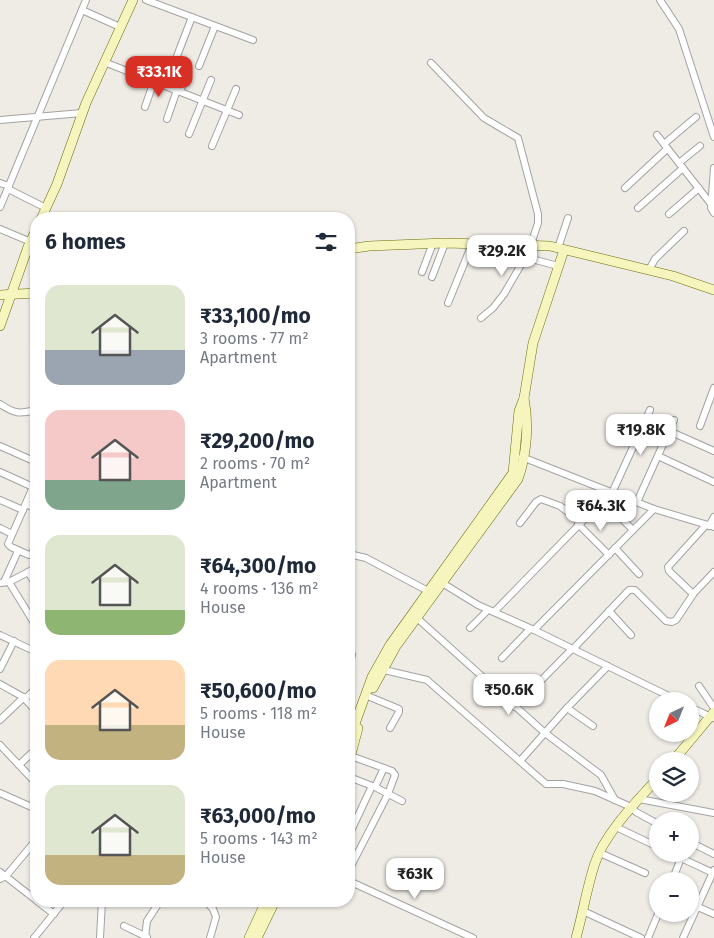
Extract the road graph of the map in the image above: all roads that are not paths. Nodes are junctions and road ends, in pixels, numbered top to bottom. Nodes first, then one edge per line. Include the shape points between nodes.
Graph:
1 (86, 0) edge
2 (133, 0) edge
3 (146, 0) edge
4 (660, 0) edge
5 (82, 10) junction
6 (192, 17) junction
7 (215, 26) junction
8 (120, 27) junction
9 (253, 40) dead end
10 (177, 56) dead end
11 (104, 62) junction
12 (431, 62) dead end
13 (199, 66) dead end
14 (186, 76) dead end
15 (211, 80) dead end
16 (154, 81) junction
17 (236, 89) dead end
18 (179, 91) junction
19 (203, 100) junction
20 (145, 107) dead end
21 (227, 110) junction
22 (82, 113) junction
23 (239, 115) dead end
24 (37, 117) junction
25 (696, 117) dead end
26 (167, 118) dead end
27 (0, 120) edge
28 (189, 134) dead end
29 (658, 135) dead end
30 (714, 137) edge
31 (212, 146) dead end
32 (665, 146) junction
33 (700, 146) dead end
34 (681, 165) junction
35 (714, 168) edge
36 (0, 183) edge
37 (8, 187) junction
38 (625, 188) dead end
39 (699, 188) junction
40 (711, 204) junction
41 (0, 208) edge
42 (46, 208) junction
43 (638, 208) dead end
44 (44, 212) edge
45 (714, 213) edge
46 (668, 214) dead end
47 (568, 218) dead end
48 (0, 229) edge
49 (684, 231) dead end
50 (30, 242) joint
51 (433, 243) junction
52 (445, 243) junction
53 (472, 244) junction
54 (533, 244) junction
55 (355, 248) edge
56 (561, 249) junction
57 (528, 258) junction
58 (558, 266) junction
59 (649, 270) junction
60 (422, 272) dead end
61 (432, 278) dead end
62 (714, 290) edge
63 (30, 293) edge
64 (11, 294) junction
65 (0, 295) edge
66 (448, 304) dead end
67 (481, 318) dead end
68 (0, 326) edge
69 (714, 389) edge
70 (0, 404) edge
71 (650, 410) dead end
72 (30, 411) edge
73 (674, 420) dead end
74 (700, 426) dead end
75 (669, 430) junction
76 (0, 446) edge
77 (714, 451) edge
78 (658, 456) junction
79 (520, 457) junction
80 (30, 459) edge
81 (0, 472) edge
82 (714, 482) edge
83 (30, 486) edge
84 (612, 492) junction
85 (30, 494) edge
86 (624, 497) junction
87 (0, 500) edge
88 (603, 500) junction
89 (637, 502) junction
90 (26, 504) junction
91 (30, 506) edge
92 (612, 509) junction
93 (654, 509) junction
94 (23, 510) junction
95 (714, 517) edge
96 (520, 523) dead end
97 (580, 523) junction
98 (710, 526) edge
99 (0, 528) edge
100 (633, 530) junction
101 (12, 534) junction
102 (615, 548) junction
103 (18, 551) junction
104 (30, 555) edge
105 (355, 555) edge
106 (608, 555) junction
107 (28, 572) joint
108 (714, 572) edge
109 (639, 574) dead end
110 (30, 575) edge
111 (440, 581) junction
112 (4, 582) edge
113 (428, 591) junction
114 (693, 594) junction
115 (491, 611) junction
116 (609, 611) junction
117 (30, 618) edge
118 (417, 618) junction
119 (470, 628) dead end
120 (532, 629) junction
121 (0, 635) edge
122 (631, 635) dead end
123 (14, 641) junction
124 (30, 649) edge
125 (573, 649) junction
126 (502, 658) dead end
127 (608, 666) junction
128 (380, 669) junction
129 (0, 670) edge
130 (0, 684) edge
131 (699, 686) dead end
132 (661, 692) edge
133 (30, 693) edge
134 (370, 697) junction
135 (24, 698) junction
136 (30, 704) edge
137 (515, 707) junction
138 (567, 708) junction
139 (714, 708) edge
140 (699, 711) edge
141 (713, 716) edge
142 (0, 720) edge
143 (355, 720) edge
144 (593, 726) dead end
145 (390, 728) dead end
146 (544, 733) junction
147 (0, 745) edge
148 (681, 752) edge
149 (30, 755) edge
150 (355, 760) edge
151 (520, 761) junction
152 (19, 765) junction
153 (384, 768) junction
154 (30, 777) edge
155 (355, 779) edge
156 (373, 786) junction
157 (649, 788) edge
158 (0, 794) edge
159 (388, 794) junction
160 (639, 799) junction
161 (615, 800) junction
162 (402, 801) dead end
163 (30, 806) edge
164 (631, 807) junction
165 (714, 813) edge
166 (649, 819) edge
167 (355, 821) edge
168 (616, 827) junction
169 (649, 843) edge
170 (30, 846) edge
171 (699, 846) edge
172 (600, 853) junction
173 (714, 854) edge
174 (355, 858) edge
175 (690, 862) edge
176 (713, 872) edge
177 (645, 874) dead end
178 (2, 876) edge
179 (355, 884) edge
180 (30, 896) edge
181 (699, 905) edge
182 (45, 907) edge
183 (59, 907) edge
184 (102, 907) edge
185 (156, 907) edge
186 (211, 907) edge
187 (263, 907) edge
188 (272, 907) edge
189 (699, 907) edge
190 (584, 911) junction
191 (54, 914) junction
192 (714, 914) edge
193 (655, 922) edge
194 (691, 922) edge
195 (124, 926) dead end
196 (147, 937) edge
197 (34, 938) edge
198 (100, 938) edge
199 (210, 938) edge
200 (248, 938) edge
201 (257, 938) edge
202 (473, 938) edge
203 (576, 938) edge
204 (641, 938) edge
205 (648, 938) edge
206 (683, 938) edge

1 - 5 street
2 - 8 street
3 - 6 street
4 - 30 street via 679,30
5 - 8 street
5 - 24 street
6 - 7 street
6 - 10 street
7 - 9 street
7 - 13 street
8 - 11 street
11 - 16 street
11 - 22 street
12 - 54 street via 482,116 518,138 538,214
14 - 18 street
15 - 19 street
16 - 18 street
16 - 20 street
17 - 21 street
18 - 19 street
18 - 26 street
19 - 21 street
19 - 28 street
21 - 23 street
21 - 31 street
22 - 24 street
22 - 42 street via 58,184
24 - 27 street
24 - 37 street
25 - 32 street
29 - 32 street
32 - 34 street
32 - 38 street
33 - 34 street
34 - 39 street
34 - 43 street
35 - 40 street
36 - 37 street
37 - 41 street
37 - 42 street
39 - 40 street
39 - 46 street
40 - 45 street
42 - 44 street
47 - 56 street
48 - 50 street
49 - 59 street via 655,259
50 - 64 street
51 - 52 street
51 - 55 street
51 - 60 street
52 - 53 street
52 - 61 street
53 - 54 street
53 - 66 street
54 - 56 street
54 - 57 street
56 - 58 street
56 - 59 street
57 - 58 street
57 - 67 street via 504,294
58 - 79 street via 532,343
59 - 62 street
63 - 64 street
64 - 65 street
64 - 68 street
69 - 74 street
70 - 72 street via 18,413
71 - 84 street
73 - 75 street
75 - 77 street
75 - 78 street
76 - 80 street
78 - 82 street
78 - 89 street
79 - 84 street
79 - 111 street via 520,473 514,486
81 - 83 street
84 - 86 street
84 - 88 street
85 - 90 street
86 - 89 street
86 - 92 street
87 - 94 street
88 - 92 street
88 - 97 street
89 - 93 street
90 - 91 street
90 - 94 street
92 - 100 street
93 - 98 street
93 - 100 street
94 - 101 street
95 - 98 street
96 - 97 street via 541,499 560,506
97 - 106 street
97 - 115 street
98 - 114 street via 668,567
99 - 101 street
100 - 102 street
101 - 103 street via 9,546
102 - 106 street
102 - 109 street
103 - 104 street
103 - 112 street
105 - 113 street
106 - 120 street
107 - 110 street
107 - 112 street
108 - 114 street
111 - 113 street
111 - 115 street
111 - 118 street
112 - 117 street
113 - 128 street via 390,645
114 - 116 street via 672,622 666,621 634,589 629,590
115 - 119 street
115 - 120 street
116 - 122 street
116 - 125 street
118 - 128 street
118 - 137 street
120 - 125 street
120 - 126 street
121 - 123 street
123 - 124 street
123 - 129 street
125 - 127 street
125 - 137 street
127 - 132 street
127 - 138 street
128 - 134 street
128 - 143 street
128 - 151 street via 427,680
130 - 135 street
131 - 139 street
133 - 135 street
134 - 143 street
134 - 145 street via 399,709
135 - 136 street
135 - 142 street
137 - 146 street
138 - 144 street
138 - 146 street
140 - 141 street
141 - 148 street
146 - 151 street
146 - 161 street via 602,775
147 - 152 street
149 - 152 street
150 - 153 street
151 - 161 street via 546,784 595,791
152 - 154 street
153 - 156 street
153 - 159 street via 395,775
155 - 156 street
156 - 159 street
156 - 167 street
157 - 160 street
158 - 163 street
159 - 162 street
159 - 174 street
160 - 164 street
160 - 165 street
161 - 164 street
164 - 166 street
164 - 168 street
168 - 169 street
168 - 172 street
170 - 178 street
171 - 173 street
172 - 177 street
172 - 190 street
175 - 176 street
176 - 181 street
178 - 180 street
179 - 202 street
182 - 191 street
183 - 191 street
184 - 198 street
185 - 196 street via 147,921
186 - 199 street via 216,917
187 - 200 street
188 - 201 street
189 - 192 street
190 - 203 street
190 - 204 street
191 - 197 street
193 - 205 street
194 - 206 street
195 - 196 street

